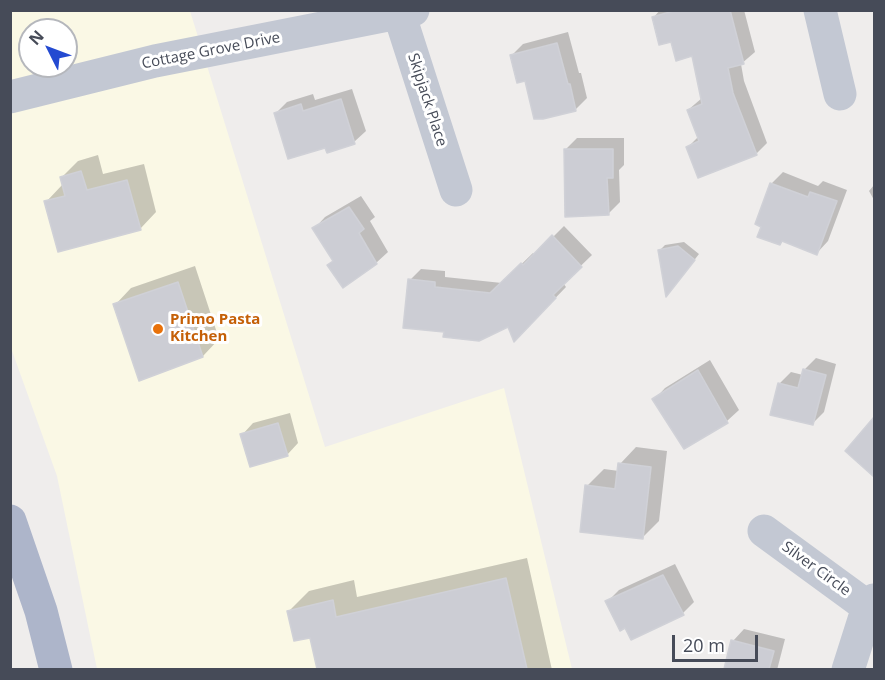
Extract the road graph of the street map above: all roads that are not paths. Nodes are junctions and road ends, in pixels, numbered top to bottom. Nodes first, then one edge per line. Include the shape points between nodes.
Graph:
1 (820, 10) edge
2 (403, 12) edge
3 (840, 94) dead end
4 (10, 97) edge
5 (456, 190) dead end
6 (10, 521) edge
7 (764, 531) dead end
8 (871, 603) edge
9 (56, 669) edge
10 (848, 669) edge

1 - 3 street
2 - 4 street, Cottage Grove Drive via 155,61
2 - 5 street, Skipjack Place
6 - 9 main road
7 - 8 street, Silver Circle
8 - 10 street

